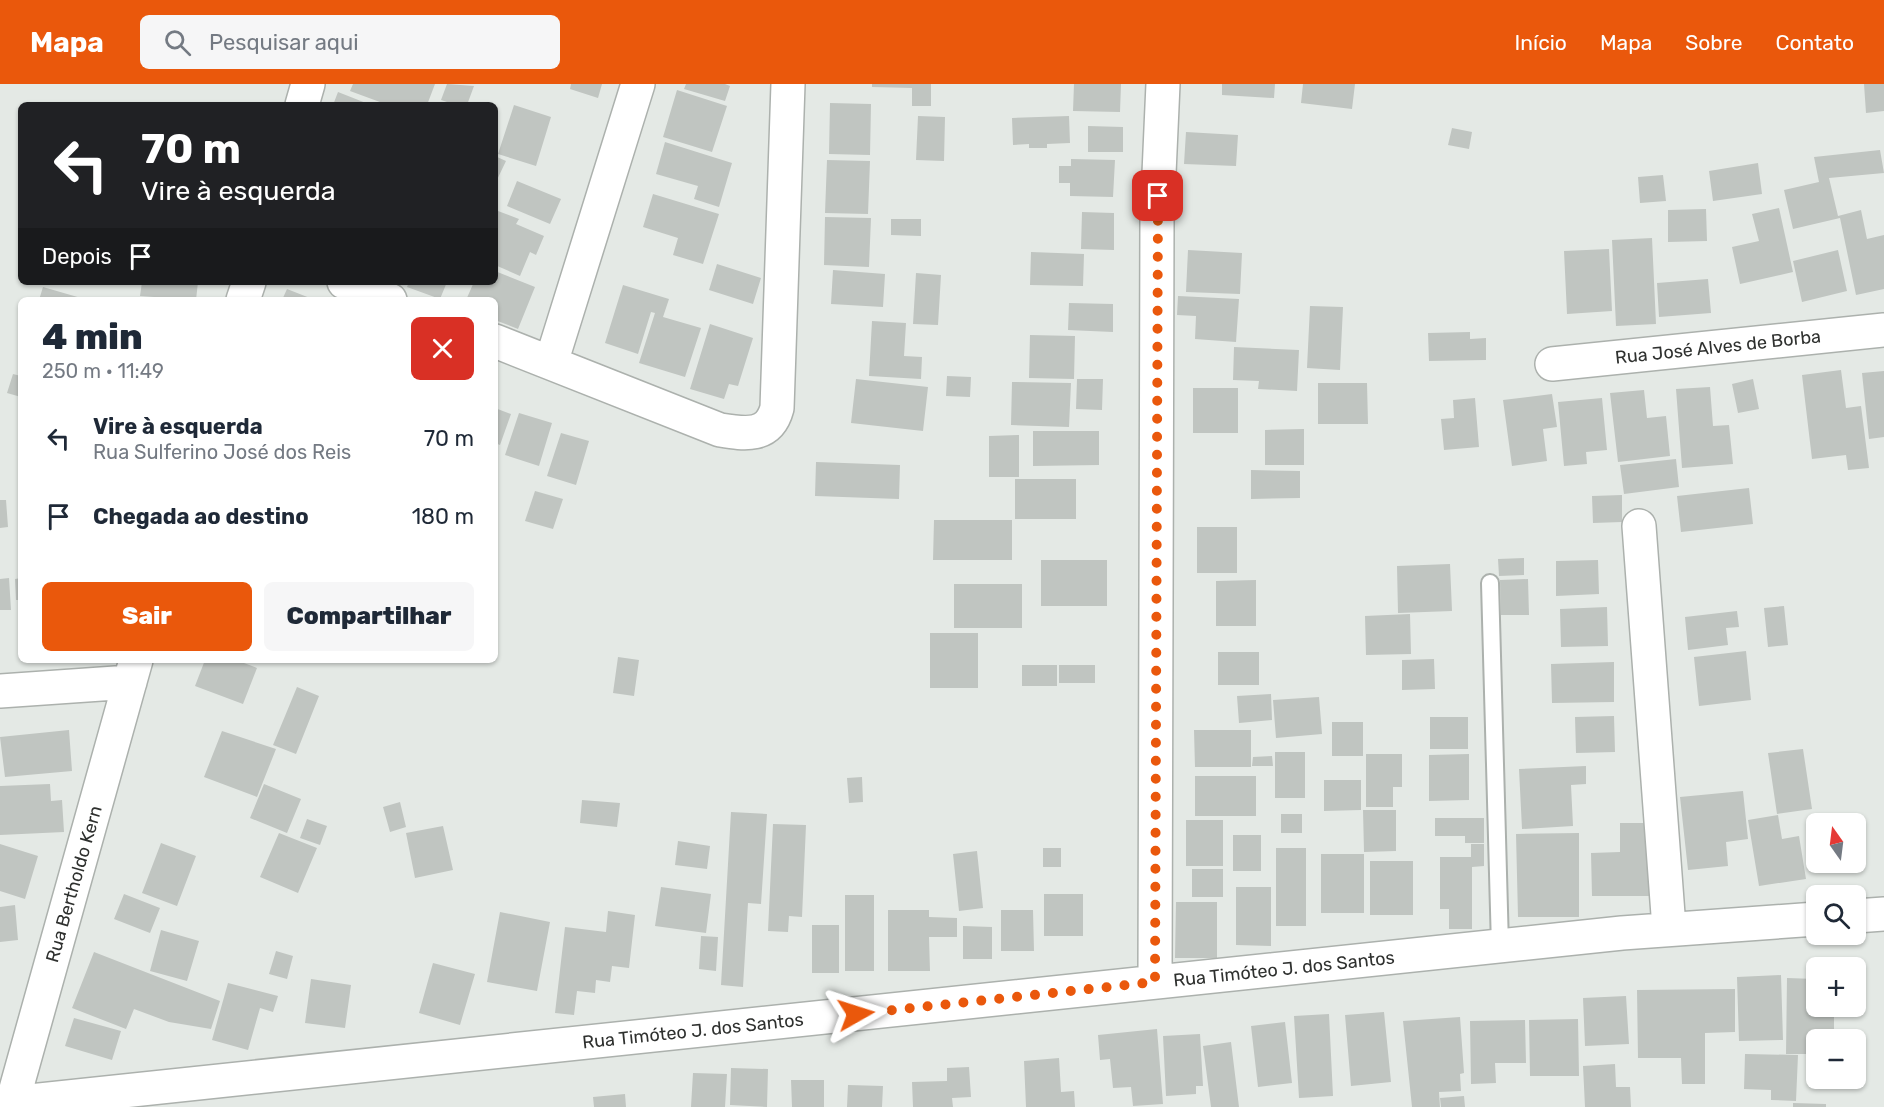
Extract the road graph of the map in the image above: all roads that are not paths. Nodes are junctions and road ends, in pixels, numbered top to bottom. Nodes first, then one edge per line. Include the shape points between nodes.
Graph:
1 (308, 84) edge
2 (638, 84) edge
3 (788, 84) edge
4 (1163, 84) edge
5 (303, 102) edge
6 (352, 285) edge
7 (382, 297) edge
8 (1884, 330) edge
9 (498, 342) edge
10 (551, 363) junction
11 (1552, 364) dead end
12 (1639, 526) dead end
13 (1490, 583) dead end
14 (133, 671) edge
15 (0, 691) edge
16 (1884, 914) edge
17 (1866, 915) edge
18 (1806, 920) edge
19 (1669, 928) junction
20 (1500, 946) junction
21 (1155, 982) junction
22 (8, 1104) edge

1 - 5 street
2 - 10 street
3 - 10 street via 774,420 748,434 720,429
4 - 21 street via 1156,230
6 - 7 street
8 - 11 street, Rua José Alves de Borba
9 - 10 street
12 - 19 street
13 - 20 lane
14 - 15 street
14 - 22 street, Rua Bertholdo Kern
16 - 17 street
18 - 19 street, Rua Timóteo J. dos Santos
19 - 20 street, Rua Timóteo J. dos Santos
20 - 21 street, Rua Timóteo J. dos Santos
21 - 22 street, Rua Timóteo J. dos Santos

